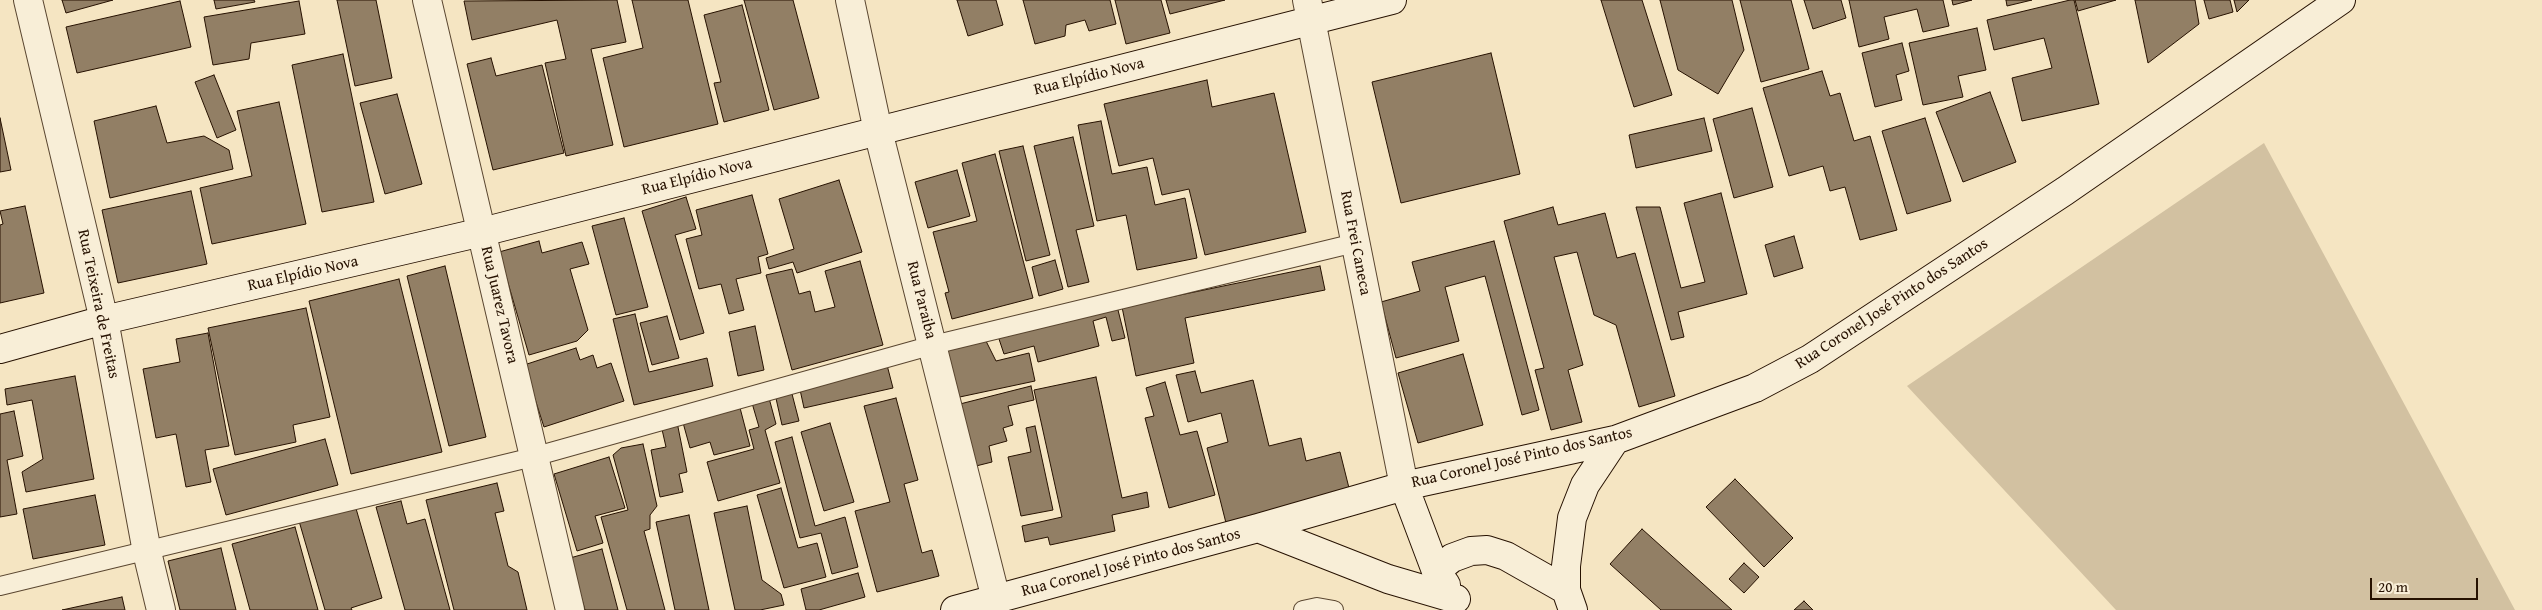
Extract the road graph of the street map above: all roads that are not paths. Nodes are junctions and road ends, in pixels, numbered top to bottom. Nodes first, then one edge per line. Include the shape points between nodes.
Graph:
1 (28, 0) edge
2 (427, 0) edge
3 (850, 0) edge
4 (1392, 0) edge
5 (2341, 0) edge
6 (1309, 11) edge
7 (878, 131) junction
8 (482, 232) junction
9 (1355, 243) junction
10 (104, 320) junction
11 (933, 345) junction
12 (0, 349) edge
13 (1615, 440) junction
14 (533, 457) junction
15 (1404, 486) junction
16 (1258, 528) junction
17 (147, 552) junction
18 (1436, 571) junction
19 (0, 586) edge
20 (996, 600) junction
21 (1570, 600) edge
22 (1461, 605) edge
23 (161, 610) edge
24 (570, 610) edge
25 (955, 610) edge
26 (1303, 610) edge
27 (1334, 610) edge

1 - 10 street, Rua Teixeira de Freitas
2 - 8 street, Rua Juarez Tavora
3 - 7 street, Rua Paraiba
4 - 6 street, Rua Elpídio Nova
5 - 13 street, Rua Coronel José Pinto dos Santos via 2065,191 1810,359 1755,388
6 - 7 street, Rua Elpídio Nova
6 - 9 street, Rua Frei Caneca
7 - 8 street, Rua Elpídio Nova
7 - 11 street, Rua Paraiba
8 - 10 street, Rua Elpídio Nova
8 - 14 street, Rua Juarez Tavora
9 - 11 lane
9 - 15 street, Rua Frei Caneca
10 - 12 street, Rua Elpídio Nova
10 - 17 street, Rua Teixeira de Freitas
11 - 14 lane
11 - 20 street, Rua Paraiba
13 - 15 street, Rua Coronel José Pinto dos Santos
13 - 21 street via 1585,485 1572,518 1566,566
14 - 17 lane
14 - 24 street, Rua Juarez Tavora
15 - 16 street, Rua Coronel José Pinto dos Santos
15 - 18 street, Rua Frei Caneca
16 - 20 street, Rua Coronel José Pinto dos Santos
16 - 22 street
17 - 19 lane
17 - 23 street, Rua Teixeira de Freitas
18 - 21 street via 1452,558 1471,551 1487,550 1506,556
18 - 22 street, Rua Frei Caneca
20 - 25 street, Rua Coronel José Pinto dos Santos
26 - 27 lane via 1317,607

